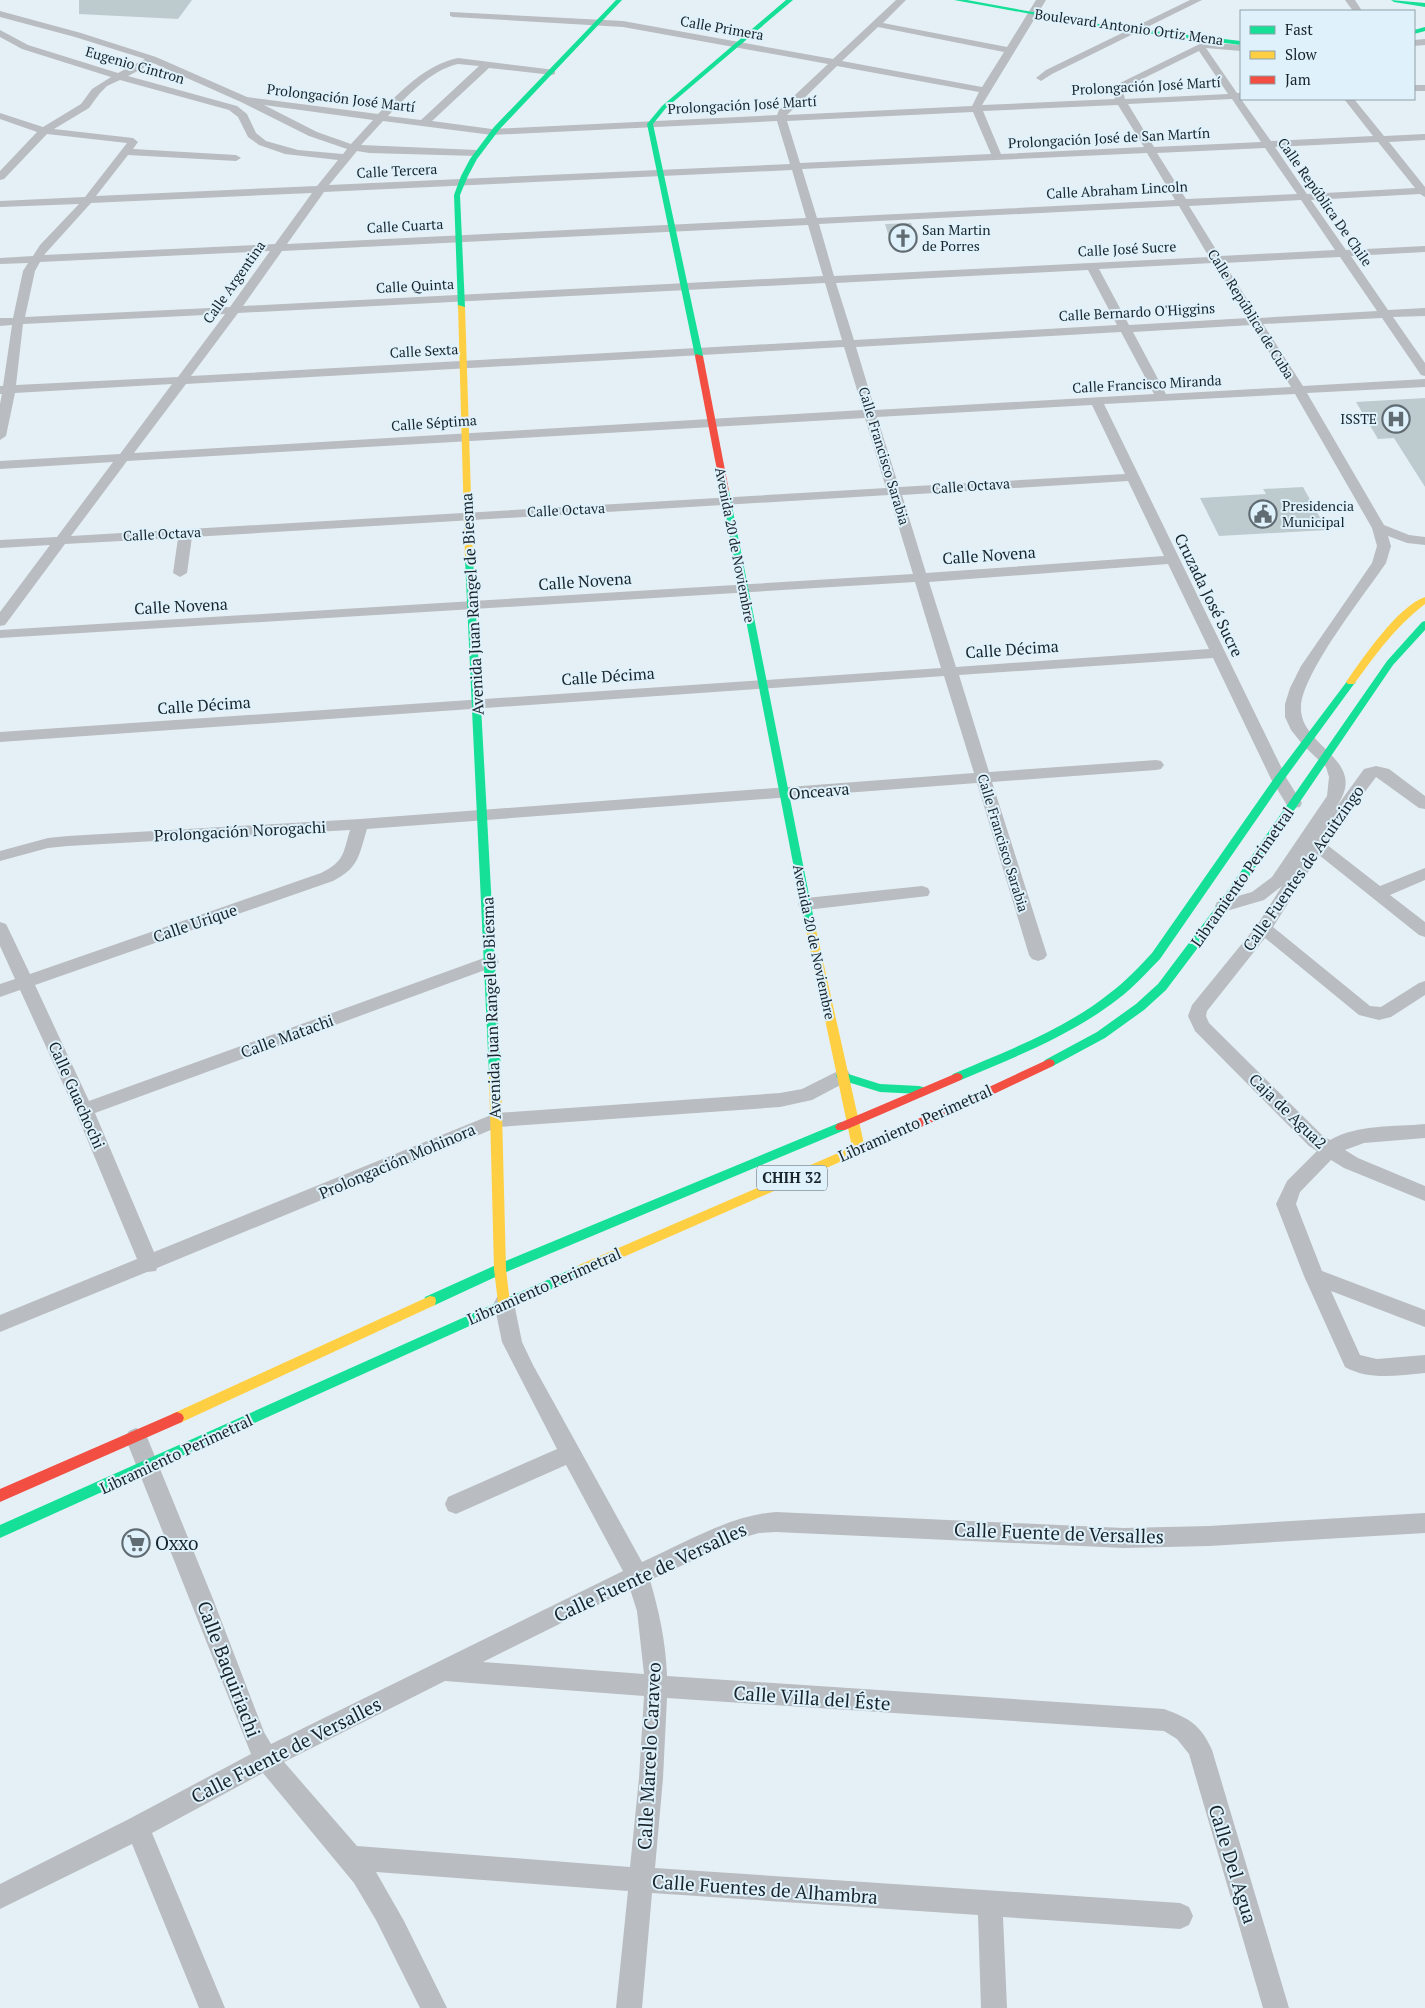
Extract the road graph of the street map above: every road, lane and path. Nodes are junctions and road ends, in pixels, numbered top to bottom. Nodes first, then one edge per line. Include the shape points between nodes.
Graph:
1 (607, 0) edge
2 (619, 0) edge
3 (629, 0) edge
4 (790, 0) edge
5 (901, 0) edge
6 (957, 0) edge
7 (1041, 0) edge
8 (1169, 0) edge
9 (1197, 0) edge
10 (1394, 0) edge
11 (1425, 5) edge
12 (455, 11) dead end
13 (1168, 12) junction
14 (1033, 13) junction
15 (0, 14) edge
16 (598, 21) junction
17 (876, 24) junction
18 (0, 33) edge
19 (1240, 43) edge
20 (737, 44) junction
21 (1206, 45) junction
22 (1240, 48) edge
23 (1011, 51) junction
24 (153, 59) junction
25 (835, 62) junction
26 (486, 65) junction
27 (552, 72) junction
28 (118, 76) junction
29 (1041, 78) dead end
30 (985, 90) junction
31 (1237, 96) edge
32 (245, 100) junction
33 (1350, 100) edge
34 (1121, 101) junction
35 (977, 108) junction
36 (263, 109) junction
37 (0, 116) edge
38 (243, 116) junction
39 (381, 117) junction
40 (781, 117) junction
41 (424, 123) junction
42 (650, 124) junction
43 (44, 131) junction
44 (492, 132) junction
45 (1425, 137) edge
46 (1382, 139) junction
47 (1266, 144) junction
48 (130, 147) junction
49 (354, 148) junction
50 (1151, 150) junction
51 (477, 153) junction
52 (346, 157) junction
53 (997, 157) junction
54 (236, 158) dead end
55 (795, 167) junction
56 (659, 174) junction
57 (0, 177) edge
58 (459, 183) junction
59 (320, 190) junction
60 (1424, 192) edge
61 (1304, 196) junction
62 (87, 201) junction
63 (1182, 202) junction
64 (0, 204) edge
65 (811, 221) junction
66 (671, 227) junction
67 (458, 238) junction
68 (277, 247) junction
69 (1425, 249) edge
70 (1344, 254) junction
71 (35, 260) junction
72 (1216, 260) junction
73 (0, 261) edge
74 (1092, 266) junction
75 (831, 279) junction
76 (685, 287) junction
77 (460, 299) junction
78 (234, 310) junction
79 (1425, 312) edge
80 (1384, 314) junction
81 (1256, 320) junction
82 (0, 322) edge
83 (18, 322) junction
84 (1124, 328) junction
85 (850, 343) junction
86 (697, 352) junction
87 (464, 364) junction
88 (1425, 372) edge
89 (181, 380) junction
90 (1425, 383) edge
91 (4, 390) edge
92 (1299, 390) junction
93 (1162, 398) junction
94 (1096, 401) junction
95 (870, 414) junction
96 (710, 423) junction
97 (0, 436) edge
98 (466, 436) junction
99 (123, 458) junction
100 (0, 465) edge
101 (1133, 477) junction
102 (894, 491) junction
103 (726, 501) junction
104 (467, 515) junction
105 (1379, 528) junction
106 (186, 532) junction
107 (60, 540) junction
108 (1425, 540) edge
109 (0, 544) edge
110 (1172, 560) junction
111 (180, 573) dead end
112 (920, 578) junction
113 (744, 588) junction
114 (1425, 600) edge
115 (471, 606) junction
116 (0, 622) edge
117 (1425, 624) edge
118 (0, 634) edge
119 (1218, 653) junction
120 (949, 671) junction
121 (762, 684) junction
122 (477, 703) junction
123 (0, 737) edge
124 (1308, 742) junction
125 (1326, 757) junction
126 (1156, 765) dead end
127 (982, 778) junction
128 (1279, 779) junction
129 (785, 794) junction
130 (1423, 800) edge
131 (1294, 803) junction
132 (482, 816) junction
133 (360, 824) junction
134 (1312, 841) junction
135 (0, 856) edge
136 (1425, 874) edge
137 (922, 892) dead end
138 (1379, 893) junction
139 (806, 904) junction
140 (1223, 906) junction
141 (0, 928) edge
142 (1264, 928) junction
143 (1425, 931) edge
144 (1038, 955) dead end
145 (490, 962) junction
146 (26, 983) junction
147 (1425, 987) edge
148 (0, 991) edge
149 (1197, 1016) joint
150 (842, 1076) junction
151 (928, 1090) junction
152 (84, 1110) junction
153 (496, 1120) junction
154 (853, 1122) junction
155 (1425, 1132) edge
156 (859, 1148) junction
157 (1330, 1151) junction
158 (1425, 1194) edge
159 (149, 1264) junction
160 (500, 1269) junction
161 (1314, 1276) junction
162 (504, 1303) junction
163 (1425, 1319) edge
164 (0, 1324) edge
165 (1425, 1364) edge
166 (136, 1437) junction
167 (571, 1452) junction
168 (148, 1467) junction
169 (0, 1496) edge
170 (456, 1504) dead end
171 (1425, 1523) edge
172 (0, 1532) edge
173 (637, 1575) junction
174 (444, 1670) junction
175 (656, 1686) junction
176 (1181, 1725) joint
177 (265, 1759) junction
178 (138, 1828) junction
179 (351, 1858) junction
180 (642, 1880) junction
181 (0, 1897) edge
182 (990, 1904) junction
183 (1180, 1916) dead end
184 (212, 2008) edge
185 (434, 2008) edge
186 (629, 2008) edge
187 (994, 2008) edge
188 (1276, 2008) edge

1 - 16 street via 596,13
2 - 16 street, Avenida Juan Rangel de Biesma
3 - 16 street via 612,17
4 - 20 street
5 - 17 street
6 - 14 street, Boulevard Antonio Ortiz Mena
7 - 14 street
8 - 13 street
9 - 13 street
10 - 11 street
12 - 16 street, Calle Primera
13 - 29 street
14 - 21 street, Boulevard Antonio Ortiz Mena, bridge
14 - 23 street
15 - 24 street
16 - 20 street, Calle Primera
16 - 27 street, Avenida Juan Rangel de Biesma
17 - 23 street
17 - 25 street
18 - 28 street, Eugenio Cintron via 25,47
19 - 21 street, Boulevard Antonio Ortiz Mena
20 - 25 street, Calle Primera
20 - 42 street via 664,107
21 - 22 street
21 - 31 street, Calle República De Chile
21 - 34 street via 1123,85 1118,91
23 - 30 street
24 - 28 street
24 - 32 street
25 - 30 street, Calle Primera
25 - 40 street
26 - 27 street, Calle Argentina
26 - 39 street, Calle Argentina via 458,61 443,64 427,74
26 - 41 street
27 - 44 street, Avenida Juan Rangel de Biesma
28 - 38 street, Eugenio Cintron via 233,108
28 - 43 street via 100,87 85,106
30 - 35 street
31 - 34 street, Prolongación José Martí
31 - 47 street, Calle República De Chile
32 - 36 street
32 - 39 street, Prolongación José Martí
33 - 46 street
34 - 35 street, Prolongación José Martí
34 - 50 street, Calle República de Cuba
35 - 40 street, Prolongación José Martí
35 - 53 street
36 - 38 street
36 - 49 street via 313,134
37 - 43 street
38 - 52 street via 255,138 268,145
39 - 41 street, Prolongación José Martí
39 - 49 street, Calle Argentina
40 - 42 street, Prolongación José Martí
40 - 55 street, Calle Francisco Sarabia
41 - 44 street, Prolongación José Martí
42 - 44 street, Prolongación José Martí
42 - 56 street, Avenida 20 de Noviembre
43 - 48 street via 129,140
43 - 57 street
44 - 51 street, Avenida Juan Rangel de Biesma
45 - 46 street, Prolongación José de San Martín
46 - 47 street, Prolongación José de San Martín
46 - 60 street
47 - 50 street, Prolongación José de San Martín
47 - 61 street, Calle República De Chile
48 - 54 street
48 - 62 street
49 - 51 street
49 - 52 street, Calle Argentina
50 - 53 street, Prolongación José de San Martín
50 - 63 street, Calle República de Cuba
51 - 58 street, Avenida Juan Rangel de Biesma
52 - 59 street, Calle Argentina
53 - 55 street, Prolongación José de San Martín
55 - 56 street, Calle Tercera
55 - 65 street, Calle Francisco Sarabia
56 - 58 street, Calle Tercera
56 - 66 street, Avenida 20 de Noviembre
58 - 59 street, Calle Tercera
58 - 67 street, Avenida Juan Rangel de Biesma
59 - 62 street, Calle Tercera
59 - 68 street, Calle Argentina
60 - 61 street, Calle Abraham Lincoln
61 - 63 street, Calle Abraham Lincoln
61 - 70 street, Calle República De Chile
62 - 64 street, Calle Tercera
62 - 71 street
63 - 65 street, Calle Abraham Lincoln
63 - 72 street, Calle República de Cuba
65 - 66 street, Calle Cuarta
65 - 75 street, Calle Francisco Sarabia
66 - 67 street, Calle Cuarta
66 - 76 street, Avenida 20 de Noviembre
67 - 68 street, Calle Cuarta
67 - 77 street, Avenida Juan Rangel de Biesma
68 - 71 street, Calle Cuarta
68 - 78 street, Calle Argentina
69 - 70 street, Calle José Sucre
70 - 72 street, Calle José Sucre
70 - 80 street, Calle República De Chile
71 - 73 street, Calle Cuarta
71 - 83 street via 29,272
72 - 74 street, Calle José Sucre
72 - 81 street, Calle República de Cuba
74 - 75 street, Calle José Sucre
74 - 84 street
75 - 76 street, Calle Quinta
75 - 85 street, Calle Francisco Sarabia
76 - 77 street, Calle Quinta
76 - 86 street, Avenida 20 de Noviembre
77 - 78 street, Calle Quinta
77 - 87 street, Avenida Juan Rangel de Biesma
78 - 83 street, Calle Quinta
78 - 89 street, Calle Argentina
79 - 80 street, Calle Bernardo O'Higgins
80 - 81 street, Calle Bernardo O'Higgins
80 - 88 street, Calle República De Chile
81 - 84 street, Calle Bernardo O'Higgins
81 - 92 street, Calle República de Cuba
82 - 83 street, Calle Quinta
83 - 91 street
84 - 85 street, Calle Bernardo O'Higgins
84 - 93 street
85 - 86 street, Calle Sexta
85 - 95 street, Calle Francisco Sarabia
86 - 87 street, Calle Sexta
86 - 96 street, Avenida 20 de Noviembre
87 - 89 street, Calle Sexta
87 - 98 street, Avenida Juan Rangel de Biesma
89 - 91 street, Calle Sexta
89 - 99 street, Calle Argentina
90 - 92 street, Calle Francisco Miranda
91 - 97 street
92 - 93 street, Calle Francisco Miranda
92 - 105 street, Calle República de Cuba
93 - 94 street, Calle Francisco Miranda
94 - 95 street, Calle Francisco Miranda
94 - 101 street, Cruzada José Sucre
95 - 96 street, Calle Séptima
95 - 102 street, Calle Francisco Sarabia
96 - 98 street, Calle Séptima
96 - 103 street, Avenida 20 de Noviembre
98 - 99 street, Calle Séptima
98 - 104 street, Avenida Juan Rangel de Biesma
99 - 100 street, Calle Séptima
99 - 107 street, Calle Argentina
101 - 102 street, Calle Octava
101 - 110 street, Cruzada José Sucre
102 - 103 street, Calle Octava
102 - 112 street, Calle Francisco Sarabia
103 - 104 street, Calle Octava
103 - 113 street, Avenida 20 de Noviembre
104 - 106 street, Calle Octava
104 - 115 street, Avenida Juan Rangel de Biesma
105 - 108 street via 1407,539
105 - 124 street, Calle República de Cuba via 1384,546 1379,563 1308,666 1297,688 1292,704 1294,717
106 - 107 street, Calle Octava
106 - 111 street
107 - 109 street, Calle Octava
107 - 116 street, Calle Argentina
110 - 112 street, Calle Novena
110 - 119 street, Cruzada José Sucre
112 - 113 street, Calle Novena
112 - 120 street, Calle Francisco Sarabia
113 - 115 street, Calle Novena
113 - 121 street, Avenida 20 de Noviembre
114 - 124 street, Libramiento Perimetral / CHIH 32 via 1401,618 1382,639
115 - 118 street, Calle Novena
115 - 122 street, Avenida Juan Rangel de Biesma
117 - 125 street, Libramiento Perimetral / CHIH 32 via 1390,664
119 - 120 street, Calle Décima
119 - 128 street, Cruzada José Sucre
120 - 121 street, Calle Décima
120 - 127 street, Calle Francisco Sarabia
121 - 122 street, Calle Décima
121 - 129 street, Avenida 20 de Noviembre
122 - 123 street, Calle Décima
122 - 132 street, Avenida Juan Rangel de Biesma
124 - 125 street, Calle República de Cuba
124 - 128 street, Libramiento Perimetral / CHIH 32
125 - 131 street, Libramiento Perimetral / CHIH 32
125 - 134 street via 1337,778 1335,796
126 - 127 street, Onceava
127 - 129 street, Onceava
127 - 144 street, Calle Francisco Sarabia
128 - 131 street, Cruzada José Sucre
128 - 151 street, Libramiento Perimetral / CHIH 32 via 1161,948 1133,981 1057,1032
129 - 132 street, Onceava
129 - 139 street, Avenida 20 de Noviembre
130 - 134 street, Calle Fuentes de Acuitzingo via 1384,773 1370,772
131 - 140 street, Libramiento Perimetral / CHIH 32
132 - 133 street, Prolongación Norogachi
132 - 145 street, Avenida Juan Rangel de Biesma
133 - 135 street, Prolongación Norogachi via 68,841
133 - 146 street, Calle Urique via 349,860 341,870 327,877
134 - 138 street
134 - 140 street via 1270,889 1258,896
134 - 142 street, Calle Fuentes de Acuitzingo
136 - 138 street
137 - 139 street
138 - 143 street
139 - 150 street, Avenida 20 de Noviembre
140 - 156 street, Libramiento Perimetral / CHIH 32 via 1162,987 1102,1035 952,1109
141 - 146 street, Calle Guachochi
142 - 147 street via 1371,1014 1385,1012
142 - 149 street, Calle Fuentes de Acuitzingo via 1198,1008
145 - 152 street, Calle Matachi
145 - 153 street, Avenida Juan Rangel de Biesma
146 - 148 street, Calle Urique
146 - 152 street, Calle Guachochi
149 - 157 street, Caja de Agua2 via 1201,1026 1316,1141
150 - 151 street via 889,1090
150 - 153 street, Prolongación Mohinora via 806,1095 780,1100
150 - 154 street, Avenida 20 de Noviembre
151 - 154 street, Libramiento Perimetral / CHIH 32
152 - 159 street, Calle Guachochi
153 - 159 street, Prolongación Mohinora
153 - 160 street, Avenida Juan Rangel de Biesma
154 - 156 street, Avenida 20 de Noviembre
154 - 160 street, Libramiento Perimetral / CHIH 32
155 - 157 street via 1368,1136 1345,1141
156 - 162 street, Libramiento Perimetral / CHIH 32
157 - 158 street, Caja de Agua2 via 1351,1164
157 - 161 street via 1295,1184 1286,1204
159 - 164 street, Prolongación Mohinora
160 - 162 street, Calle Marcelo Caraveo
160 - 166 street, Libramiento Perimetral / CHIH 32
161 - 163 street
161 - 165 street via 1348,1355 1356,1365
162 - 167 street, Calle Marcelo Caraveo via 512,1342
162 - 168 street, Libramiento Perimetral / CHIH 32
166 - 168 street, Calle Baquiriachi
166 - 169 street, Libramiento Perimetral / CHIH 32
167 - 170 street
167 - 173 street, Calle Marcelo Caraveo
168 - 172 street, Libramiento Perimetral / CHIH 32
168 - 177 street, Calle Baquiriachi
171 - 173 street, Calle Fuente de Versalles via 1124,1538 767,1522 741,1528
173 - 174 street, Calle Fuente de Versalles
173 - 175 street, Calle Marcelo Caraveo via 648,1612
174 - 175 street, Calle Villa del Éste
174 - 177 street, Calle Fuente de Versalles
175 - 176 street, Calle Villa del Éste via 1164,1720
175 - 180 street, Calle Marcelo Caraveo via 652,1778
176 - 188 street, Calle Del Agua via 1191,1734 1200,1750
177 - 178 street, Calle Fuente de Versalles
177 - 179 street, Calle Baquiriachi
178 - 181 street, Calle Fuente de Versalles
178 - 184 street
179 - 180 street, Calle Fuentes de Alhambra
179 - 185 street, Calle Baquiriachi via 374,1894
180 - 182 street, Calle Fuentes de Alhambra
180 - 186 street, Calle Marcelo Caraveo
182 - 183 street, Calle Fuentes de Alhambra
182 - 187 street

